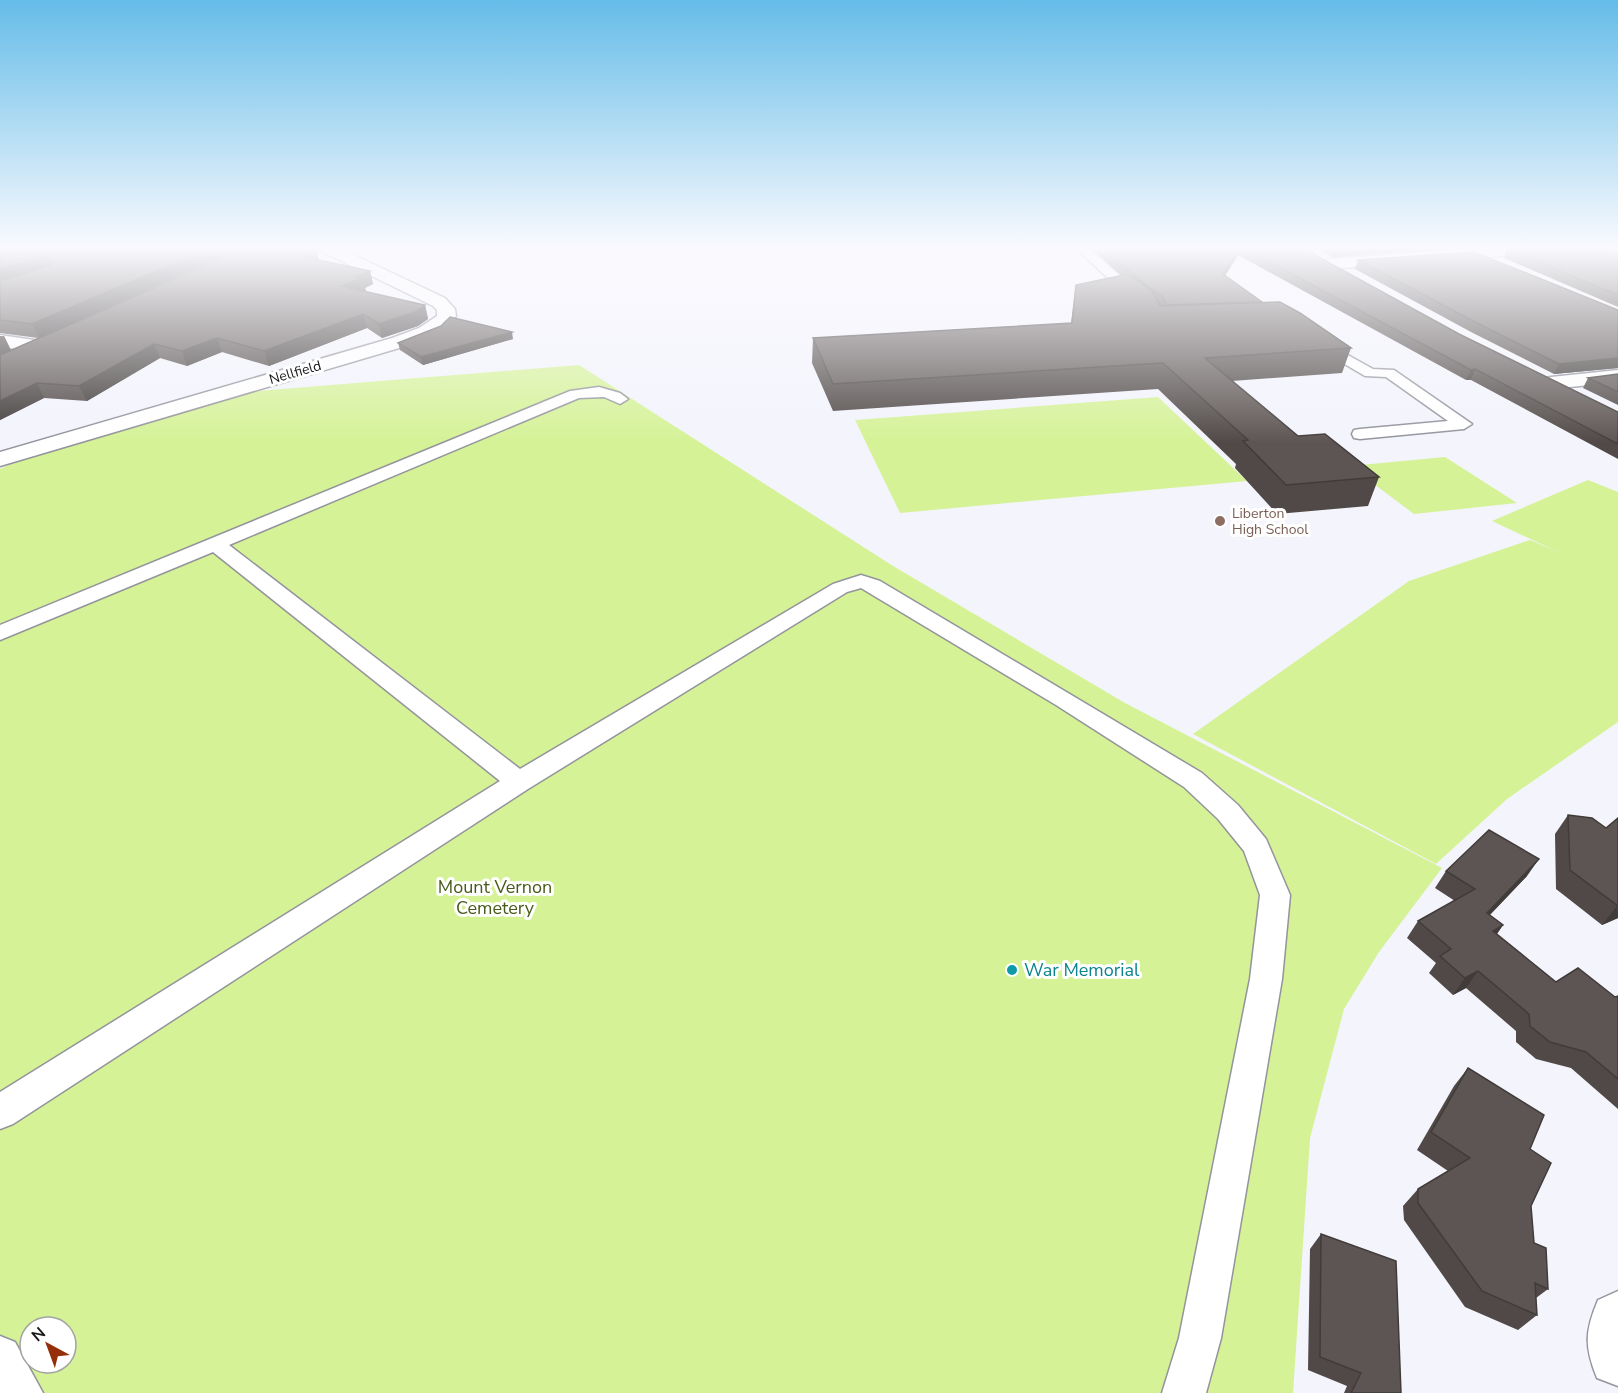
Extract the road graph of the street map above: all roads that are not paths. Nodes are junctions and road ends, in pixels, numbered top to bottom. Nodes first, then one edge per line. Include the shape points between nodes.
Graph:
1 (448, 313) edge
2 (1308, 336) edge
3 (0, 341) edge
4 (41, 346) edge
5 (1532, 373) edge
6 (1618, 376) edge
7 (1551, 383) junction
8 (1580, 398) edge
9 (620, 399) dead end
10 (1360, 434) dead end
11 (0, 459) edge
12 (215, 544) junction
13 (0, 633) edge
14 (519, 782) junction
15 (0, 1112) edge
16 (1618, 1320) edge
17 (0, 1357) edge
18 (1618, 1357) edge
19 (21, 1393) edge
20 (1184, 1393) edge

1 - 11 street, Nellfield via 446,320 399,342
2 - 10 lane via 1370,373 1389,373 1464,424
3 - 4 street
5 - 7 street
6 - 7 street
7 - 8 street
9 - 12 lane via 611,393 593,391 575,394
12 - 13 lane
12 - 14 lane
14 - 15 lane
14 - 20 lane via 840,588 861,581 1193,780 1228,812 1256,847 1275,895 1266,979 1200,1338
16 - 18 street
17 - 19 lane

